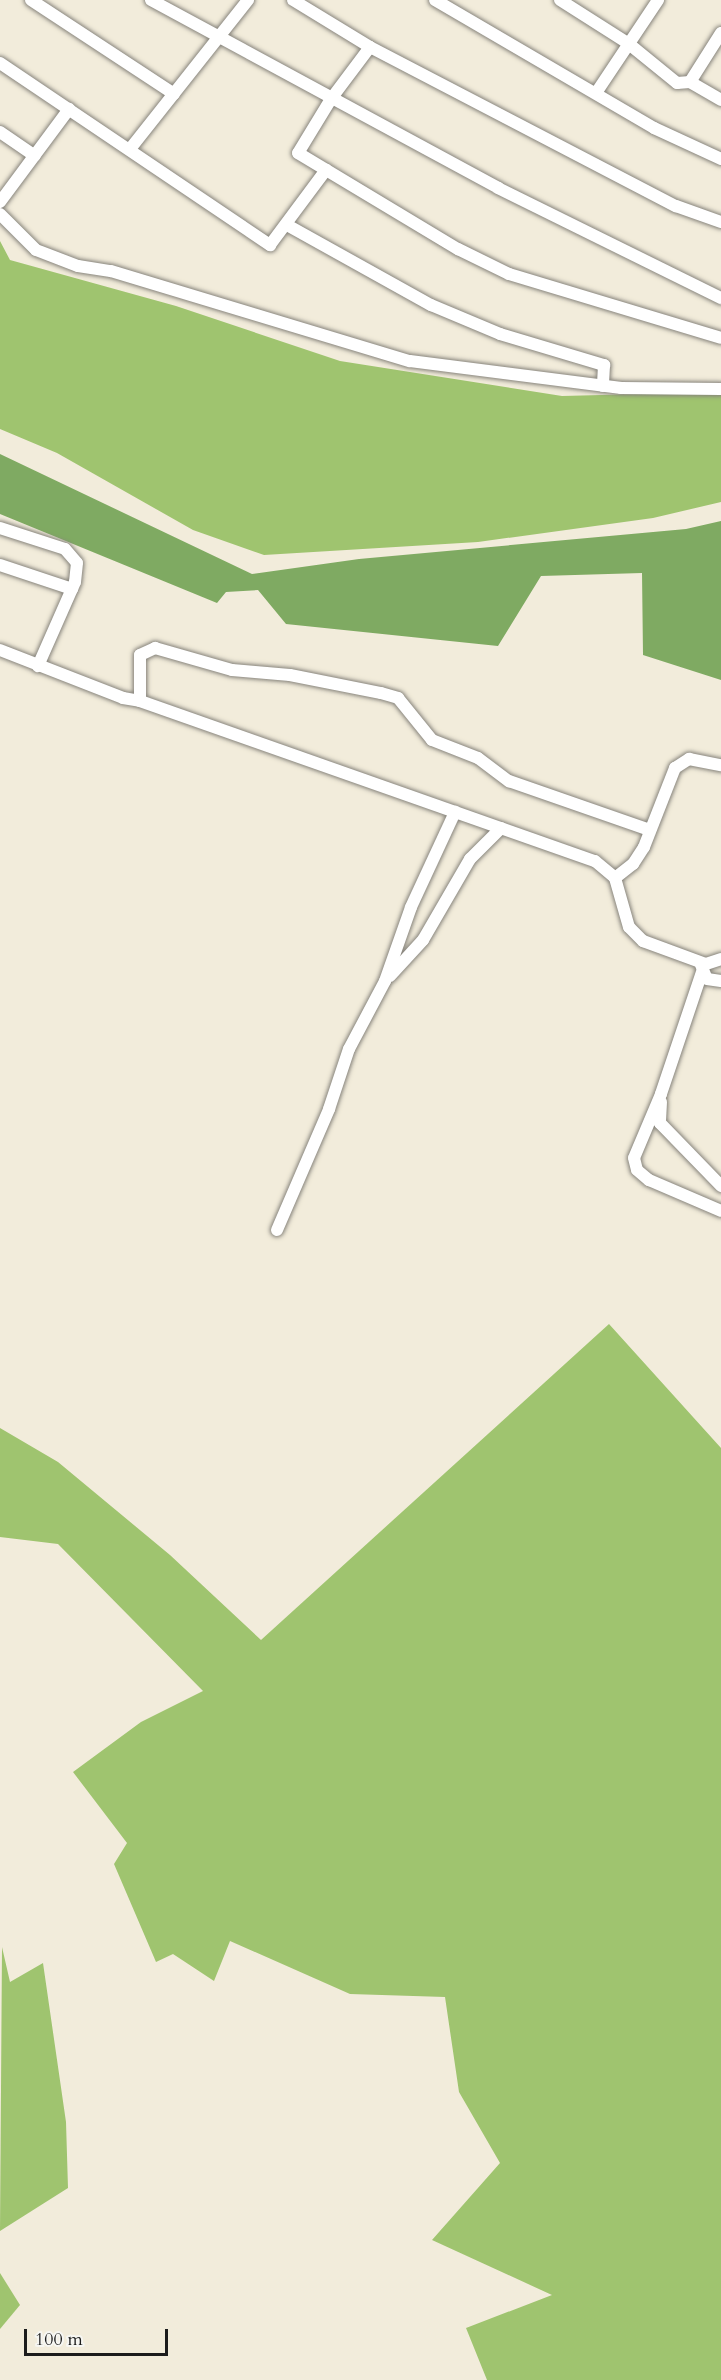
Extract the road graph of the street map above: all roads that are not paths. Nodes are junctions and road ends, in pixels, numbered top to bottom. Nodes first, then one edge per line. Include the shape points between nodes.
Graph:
1 (31, 0) edge
2 (151, 0) edge
3 (248, 0) edge
4 (293, 0) edge
5 (435, 0) edge
6 (561, 0) edge
7 (658, 0) edge
8 (574, 4) edge
9 (721, 33) edge
10 (218, 37) junction
11 (629, 44) junction
12 (370, 47) junction
13 (0, 63) edge
14 (690, 82) junction
15 (596, 93) junction
16 (174, 94) junction
17 (331, 99) junction
18 (721, 100) edge
19 (69, 110) junction
20 (0, 132) edge
21 (130, 149) junction
22 (35, 156) junction
23 (721, 159) edge
24 (326, 170) junction
25 (0, 202) edge
26 (0, 214) edge
27 (721, 222) edge
28 (287, 225) junction
29 (721, 297) edge
30 (721, 338) edge
31 (603, 386) junction
32 (721, 389) edge
33 (0, 528) edge
34 (0, 565) edge
35 (72, 589) junction
36 (0, 650) edge
37 (38, 666) junction
38 (140, 701) junction
39 (721, 765) edge
40 (455, 812) junction
41 (501, 828) junction
42 (650, 830) junction
43 (615, 878) junction
44 (721, 960) edge
45 (701, 966) junction
46 (385, 981) junction
47 (721, 981) edge
48 (661, 1094) junction
49 (721, 1186) edge
50 (721, 1211) edge
51 (277, 1230) dead end

1 - 16 street
2 - 10 street
3 - 10 street
4 - 12 street
5 - 15 street
6 - 8 street
7 - 11 street
8 - 11 street
9 - 14 street
10 - 16 street
10 - 17 street
11 - 14 street via 677,83
11 - 15 street
12 - 17 street
12 - 27 street via 675,206
13 - 19 street
14 - 18 street
15 - 23 street via 654,128
16 - 21 street
17 - 24 street via 297,152
17 - 29 street via 498,188
19 - 21 street
19 - 22 street
20 - 22 street
21 - 28 street via 270,245
22 - 25 street
24 - 28 street
24 - 30 street via 458,249 509,274
26 - 31 street via 36,250 78,266 111,271 410,361
28 - 31 street via 431,305 500,334 604,365
31 - 32 street
33 - 35 street via 70,552 77,563
34 - 35 street
35 - 37 street
36 - 37 street
37 - 38 street
38 - 40 street
38 - 42 street via 140,655 155,648 232,670 290,675 381,693 398,698 432,740 478,758 509,781
39 - 42 street via 683,760 675,768
40 - 41 street
40 - 46 street via 411,907
41 - 43 street via 595,861
41 - 46 street via 470,859 423,940
42 - 43 street via 633,864
43 - 45 street via 626,919 636,935
44 - 45 street
45 - 47 street via 711,981
45 - 48 street
46 - 51 street via 349,1049 329,1109
48 - 49 street via 660,1123
48 - 50 street via 638,1142 634,1158 637,1170 649,1180

